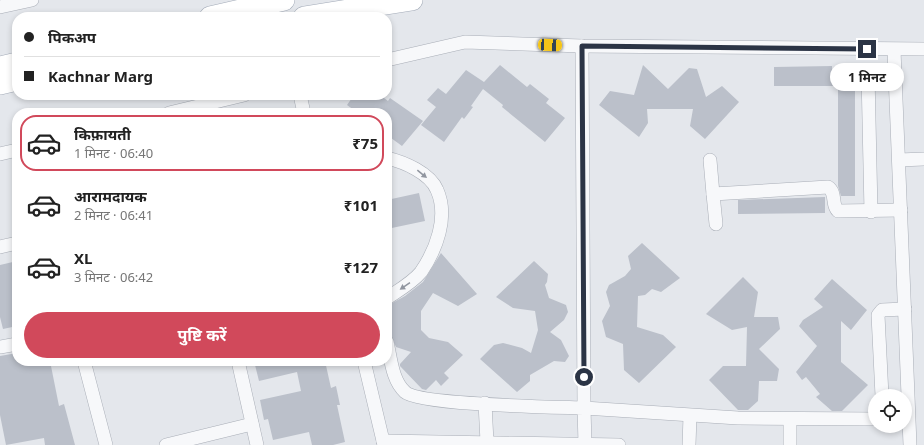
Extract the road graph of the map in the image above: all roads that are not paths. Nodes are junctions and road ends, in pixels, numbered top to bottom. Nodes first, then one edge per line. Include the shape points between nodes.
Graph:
1 (32, 0) edge
2 (284, 0) edge
3 (412, 0) edge
4 (0, 7) edge
5 (232, 12) edge
6 (336, 12) edge
7 (582, 46) junction
8 (924, 49) edge
9 (894, 50) junction
10 (392, 59) edge
11 (12, 64) edge
12 (0, 67) edge
13 (868, 74) dead end
14 (12, 81) edge
15 (0, 84) edge
16 (223, 100) edge
17 (190, 108) edge
18 (12, 151) edge
19 (0, 154) edge
20 (924, 159) edge
21 (392, 160) edge
22 (710, 160) dead end
23 (898, 160) junction
24 (713, 194) junction
25 (901, 210) junction
26 (871, 212) junction
27 (716, 224) dead end
28 (12, 244) edge
29 (0, 247) edge
30 (392, 295) edge
31 (905, 309) junction
32 (12, 345) edge
33 (0, 347) edge
34 (392, 365) edge
35 (85, 366) edge
36 (239, 366) edge
37 (365, 366) edge
38 (882, 389) edge
39 (485, 403) junction
40 (584, 408) junction
41 (690, 416) junction
42 (790, 419) junction
43 (868, 419) edge
44 (252, 424) junction
45 (487, 442) junction
46 (383, 443) edge
47 (586, 444) edge
48 (106, 445) edge
49 (166, 445) edge
50 (256, 445) edge
51 (619, 445) edge
52 (689, 445) edge
53 (790, 445) edge
54 (910, 445) edge

1 - 4 street
2 - 5 main road
3 - 6 main road
7 - 9 street
7 - 10 street via 465,42
7 - 40 street
8 - 9 street
9 - 23 street
11 - 12 main road
13 - 26 street
14 - 15 main road
16 - 17 street
18 - 19 street
20 - 23 street
21 -> 30 street via 414,168 430,181 437,190 441,219 437,242 421,272 412,282
22 - 24 street
23 - 25 street
24 - 26 street via 828,187 838,211
24 - 27 street
25 - 26 street
25 - 31 street
28 - 29 street
31 - 38 street via 882,310 878,315
31 - 54 street
32 - 33 street
34 - 39 street via 395,379 406,393 423,399
35 - 48 street
36 - 44 street
37 - 46 street
39 - 40 street
39 - 45 street
40 - 41 street
40 - 47 street
41 - 42 street
41 - 52 street
42 - 43 street
42 - 53 street
44 - 49 street
44 - 50 street
45 - 46 street
45 - 47 street
47 - 51 street

